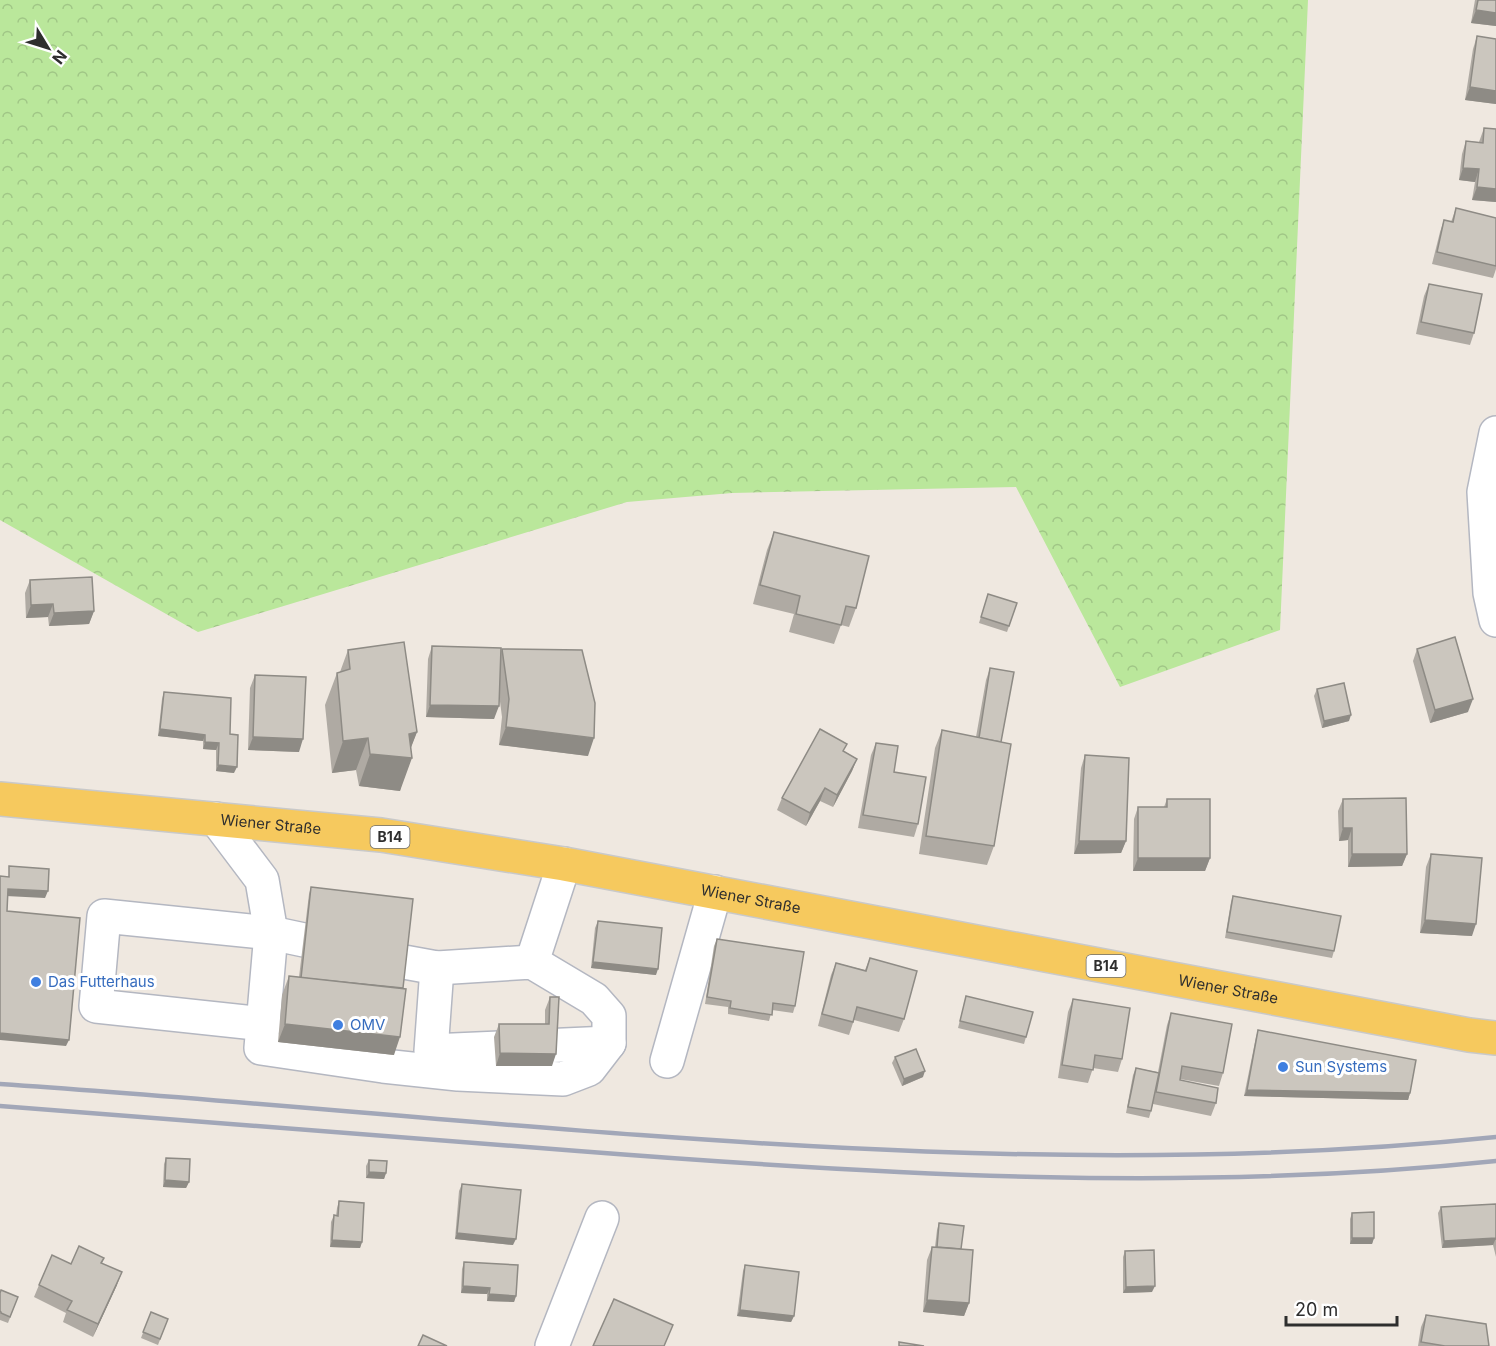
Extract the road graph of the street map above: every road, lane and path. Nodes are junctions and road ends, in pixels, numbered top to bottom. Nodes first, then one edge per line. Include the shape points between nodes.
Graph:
1 (1496, 433) edge
2 (1496, 620) edge
3 (0, 800) edge
4 (216, 819) junction
5 (564, 864) junction
6 (715, 892) junction
7 (271, 933) junction
8 (303, 940) edge
9 (404, 962) edge
10 (532, 962) junction
11 (437, 968) junction
12 (264, 1024) junction
13 (1496, 1038) edge
14 (609, 1043) junction
15 (666, 1061) dead end
16 (602, 1218) dead end
17 (552, 1346) edge

1 - 2 street via 1484,492 1490,593
3 - 4 main road, Wiener Straße / B14
4 - 5 main road, Wiener Straße / B14 via 381,835
4 - 7 street via 262,880
5 - 6 main road, Wiener Straße / B14
5 - 10 street
6 - 13 main road, Wiener Straße / B14
6 - 15 street
7 - 8 street
7 - 12 street
7 - 12 street via 104,916 96,1006
9 - 11 street
10 - 11 street
10 - 14 street via 594,999 609,1016
11 - 14 street via 431,1051
12 - 14 street via 261,1048 458,1074 563,1079 589,1069
16 - 17 street

